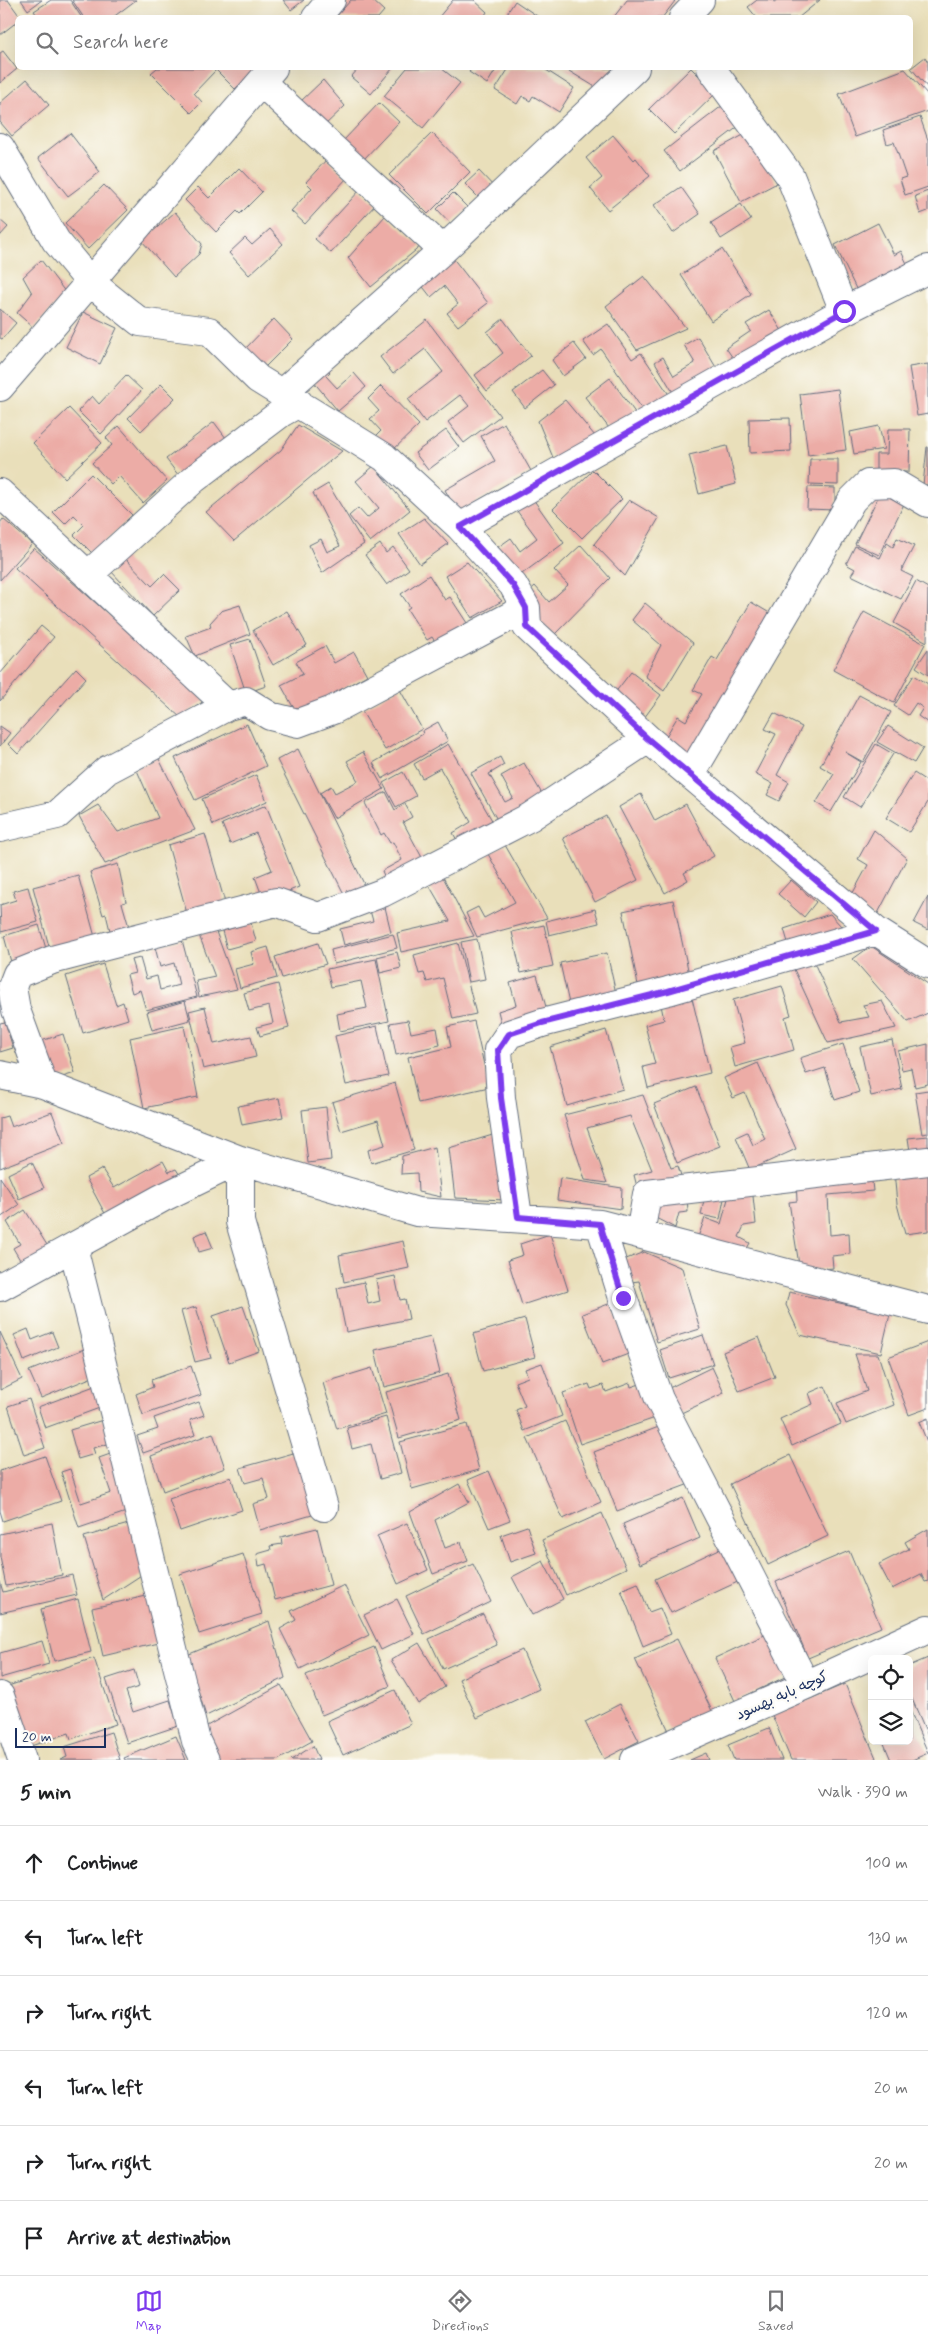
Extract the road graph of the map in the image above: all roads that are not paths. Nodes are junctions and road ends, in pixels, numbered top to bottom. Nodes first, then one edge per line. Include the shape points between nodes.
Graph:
1 (331, 0) edge
2 (700, 0) edge
3 (318, 15) edge
4 (686, 15) edge
5 (632, 70) edge
6 (712, 70) edge
7 (267, 75) edge
8 (4, 163) edge
9 (443, 250) junction
10 (928, 269) edge
11 (90, 282) junction
12 (844, 311) junction
13 (0, 387) edge
14 (290, 398) junction
15 (0, 493) edge
16 (928, 503) edge
17 (460, 527) junction
18 (88, 575) junction
19 (526, 608) junction
20 (228, 706) junction
21 (648, 739) junction
22 (691, 774) junction
23 (0, 828) edge
24 (876, 931) junction
25 (928, 964) edge
26 (0, 1075) edge
27 (43, 1084) junction
28 (240, 1160) junction
29 (928, 1161) edge
30 (518, 1217) junction
31 (600, 1224) junction
32 (640, 1234) junction
33 (73, 1248) junction
34 (0, 1288) edge
35 (928, 1310) edge
36 (324, 1507) dead end
37 (928, 1629) edge
38 (806, 1685) junction
39 (0, 1696) edge
40 (22, 1760) edge
41 (205, 1760) edge
42 (635, 1760) edge

1 - 3 street
2 - 4 street
5 - 9 street
6 - 12 street via 790,176
7 - 9 street
7 - 11 street
8 - 11 street via 56,241
9 - 14 street
10 - 12 street
11 - 13 street
11 - 14 street via 140,322 209,331 258,379
12 - 17 street
14 - 17 street via 384,457
14 - 18 street via 281,413 194,479
15 - 18 street
16 - 22 street via 894,483 868,484 852,500
17 - 19 street via 513,585
18 - 20 street
19 - 20 street via 333,710 298,723 270,716 246,701
19 - 21 street via 527,627
20 - 23 street via 107,770 57,815
21 - 22 street
21 - 27 street via 530,817 382,893 318,917 276,902 52,960 17,974 12,987 16,1010
22 - 24 street
24 - 25 street
24 - 30 street via 509,1034 498,1050 501,1098
26 - 27 street
27 - 28 street
28 - 30 street via 417,1212
28 - 33 street via 162,1198
28 - 36 street via 240,1222
29 - 32 street via 647,1194
30 - 31 street
31 - 32 street
31 - 38 street via 659,1399
32 - 35 street
33 - 34 street
33 - 41 street via 196,1741
37 - 38 street, کوچه بابه بهسود
38 - 42 street, کوچه بابه بهسود
39 - 40 street

